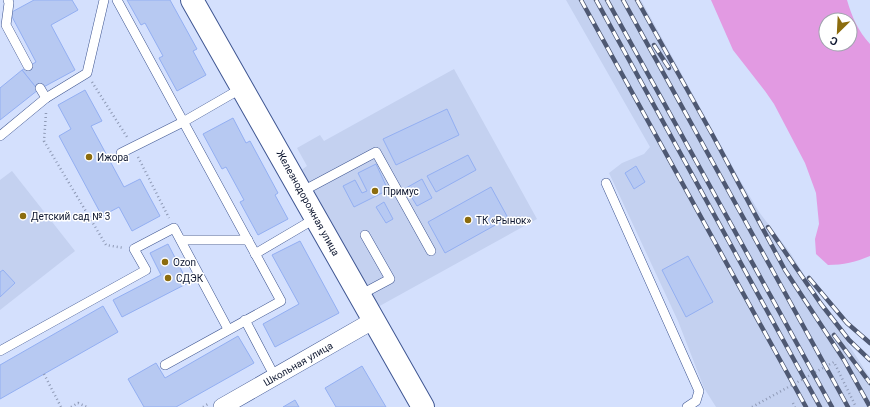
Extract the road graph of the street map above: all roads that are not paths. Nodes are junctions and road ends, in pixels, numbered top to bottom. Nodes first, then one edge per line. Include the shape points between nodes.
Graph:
1 (104, 0) edge
2 (117, 0) edge
3 (192, 0) edge
4 (10, 1) edge
5 (28, 66) dead end
6 (40, 88) dead end
7 (242, 88) junction
8 (47, 98) junction
9 (183, 122) junction
10 (0, 136) edge
11 (121, 154) dead end
12 (606, 184) dead end
13 (301, 192) junction
14 (316, 218) junction
15 (365, 235) dead end
16 (180, 240) junction
17 (248, 240) junction
18 (431, 251) dead end
19 (255, 254) junction
20 (360, 295) junction
21 (245, 320) junction
22 (374, 320) junction
23 (228, 329) junction
24 (0, 351) edge
25 (165, 365) dead end
26 (275, 377) junction
27 (216, 405) edge
28 (423, 407) edge
29 (687, 407) edge

1 - 8 lane via 87,73
2 - 9 lane
3 - 7 street, Железнодорожная улица
4 - 5 lane via 6,25
6 - 8 lane
7 - 9 lane
7 - 13 street, Железнодорожная улица
8 - 10 lane
9 - 11 lane
9 - 17 lane
12 - 29 lane via 699,391 696,400
13 - 14 street, Железнодорожная улица
13 - 18 lane via 376,152
14 - 19 lane
14 - 20 street, Железнодорожная улица
15 - 20 lane via 390,278
16 - 17 lane
16 - 23 lane
16 - 24 lane via 174,228 134,249 146,270
17 - 19 lane
19 - 21 lane via 281,301
20 - 22 street, Железнодорожная улица
21 - 23 lane
21 - 26 lane
22 - 26 street, Школьная улица
22 - 28 street, Железнодорожная улица
23 - 25 lane
26 - 27 street, Школьная улица

